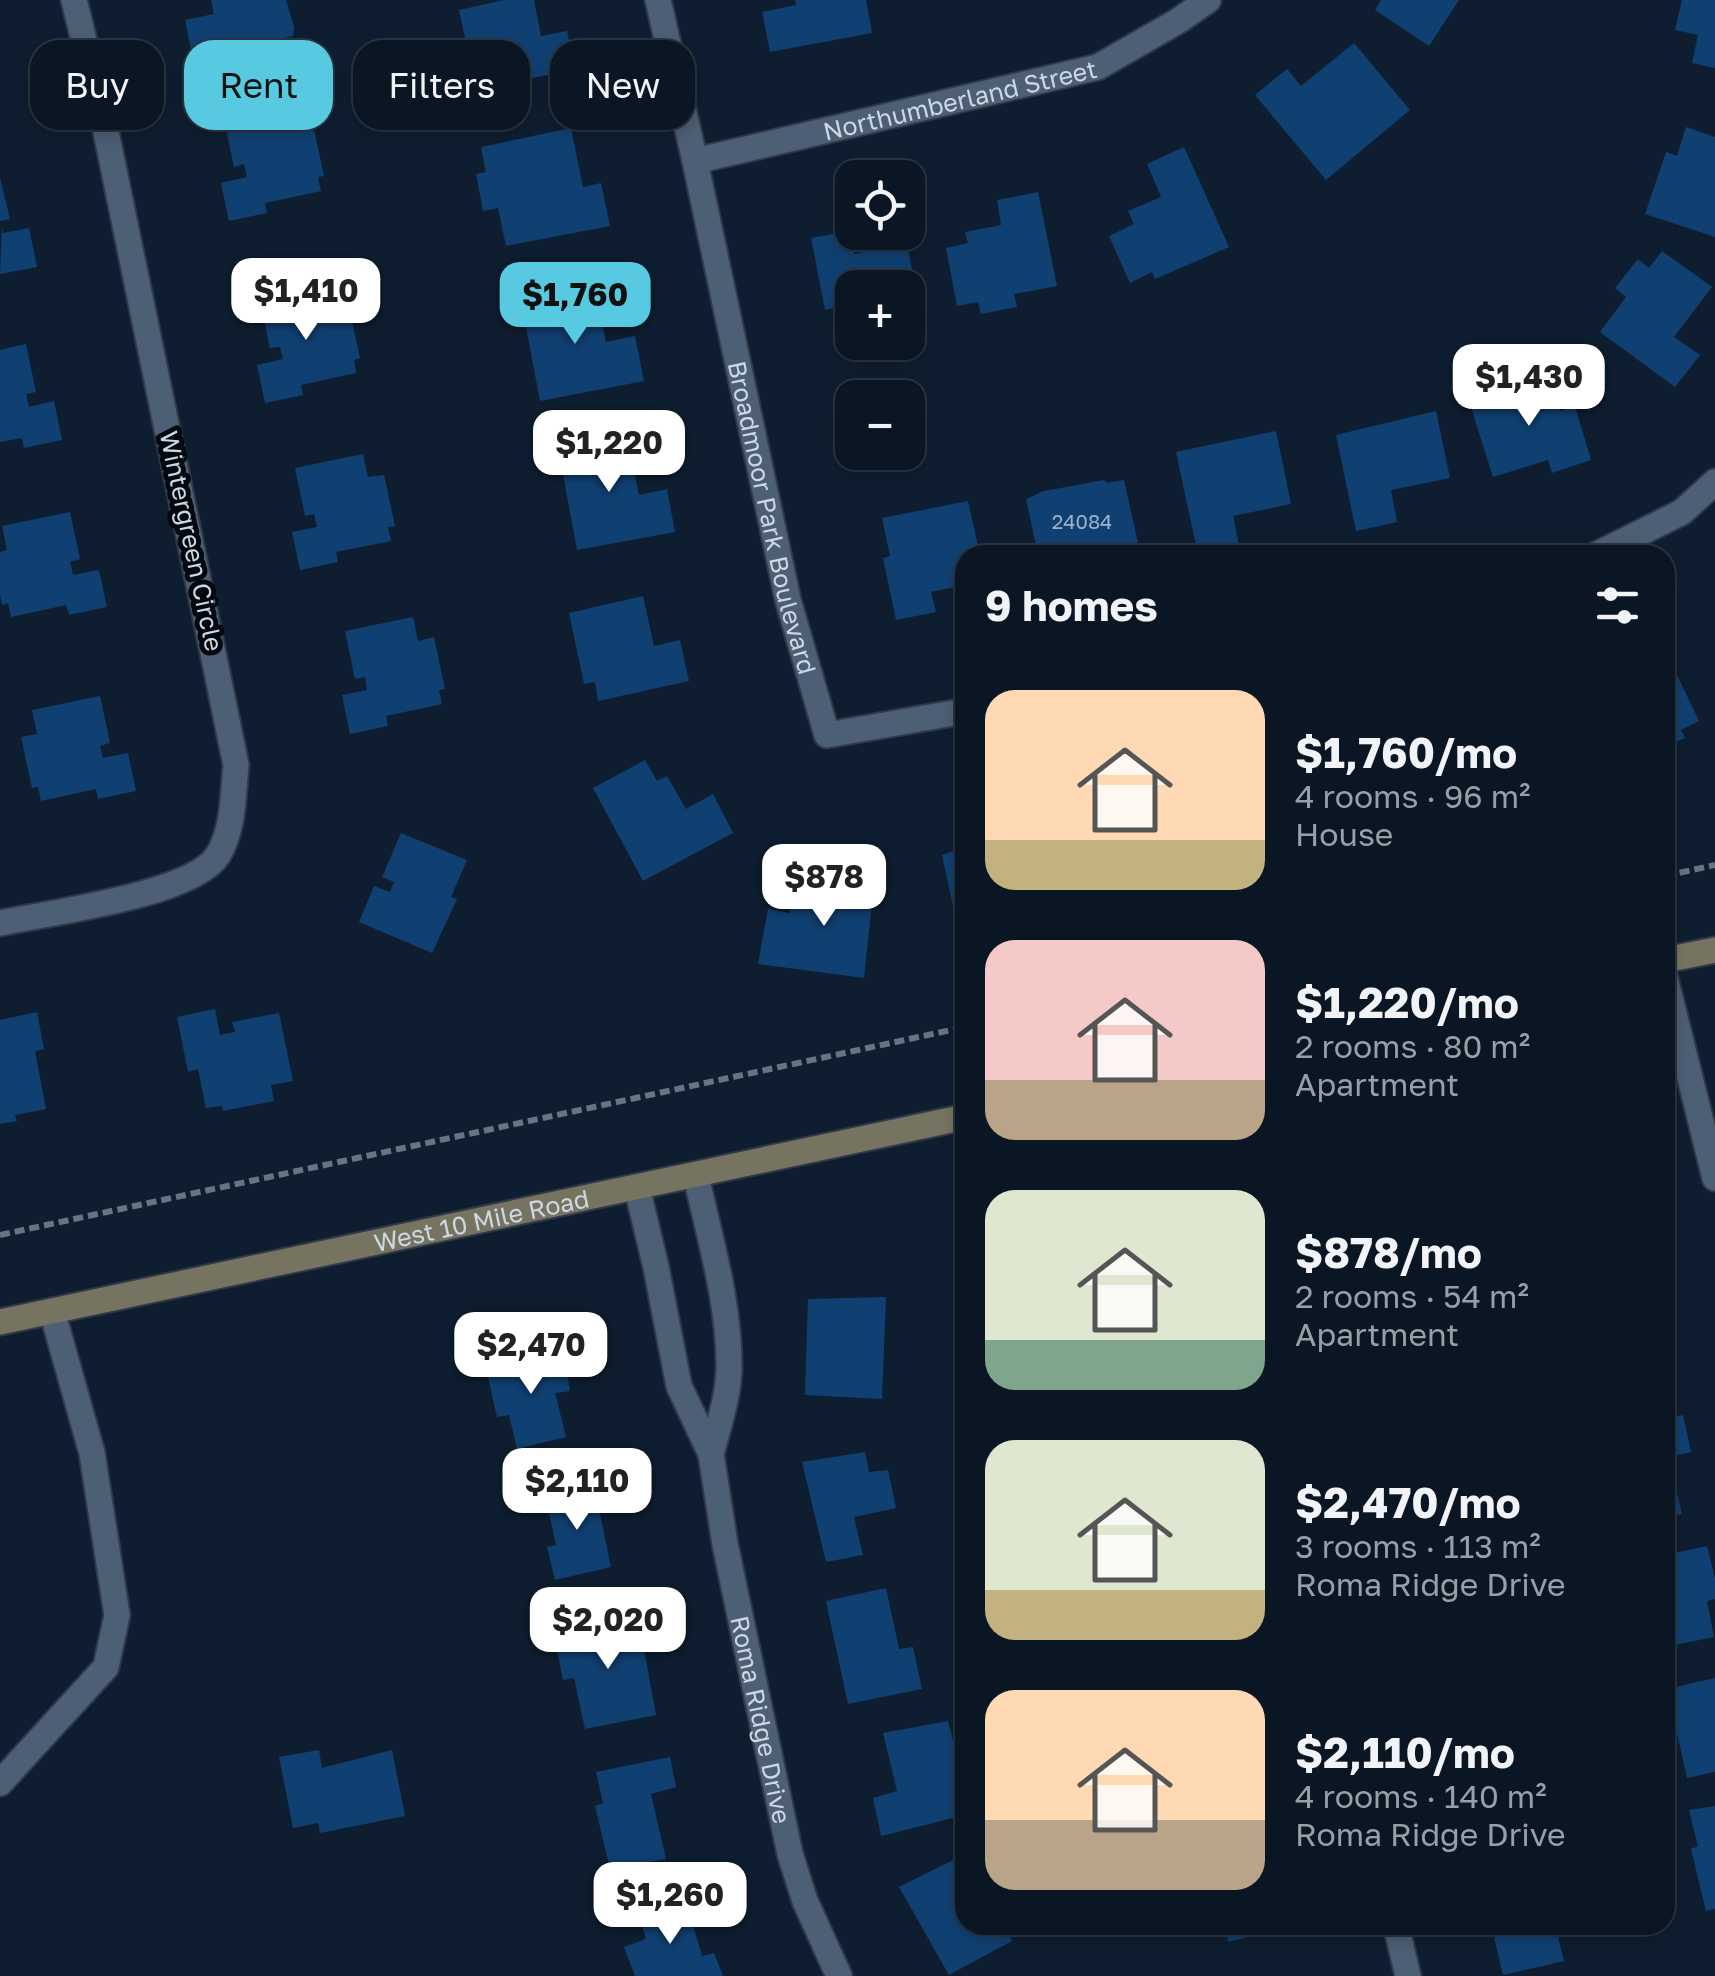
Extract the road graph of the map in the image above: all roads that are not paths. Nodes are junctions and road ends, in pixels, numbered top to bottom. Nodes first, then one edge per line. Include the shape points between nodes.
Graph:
1 (74, 0) edge
2 (658, 0) edge
3 (1208, 0) edge
4 (696, 161) junction
5 (1715, 482) edge
6 (1616, 545) edge
7 (955, 713) edge
8 (0, 923) edge
9 (1715, 950) edge
10 (1675, 958) edge
11 (1675, 1018) edge
12 (955, 1119) edge
13 (696, 1176) junction
14 (1715, 1178) edge
15 (637, 1188) junction
16 (52, 1311) junction
17 (0, 1322) edge
18 (711, 1454) junction
19 (0, 1782) edge
20 (1398, 1935) edge
21 (839, 1976) edge
22 (1408, 1976) edge

1 - 8 street, Wintergreen Circle via 236,764 232,818 218,857 188,880
2 - 4 street
3 - 4 street, Northumberland Street via 1098,67
4 - 7 street, Broadmoor Park Boulevard via 788,600 828,736
5 - 6 street via 1682,512
9 - 10 main road
11 - 14 street
12 - 13 main road, West 10 Mile Road
13 - 15 main road, West 10 Mile Road
13 - 18 street, Roma Ridge Drive via 725,1317 728,1371
15 - 16 main road, West 10 Mile Road
15 - 18 street, Roma Ridge Drive via 680,1386
16 - 17 main road, West 10 Mile Road
16 - 19 street via 92,1453 118,1615 106,1667
18 - 21 street, Roma Ridge Drive via 790,1854
20 - 22 street

